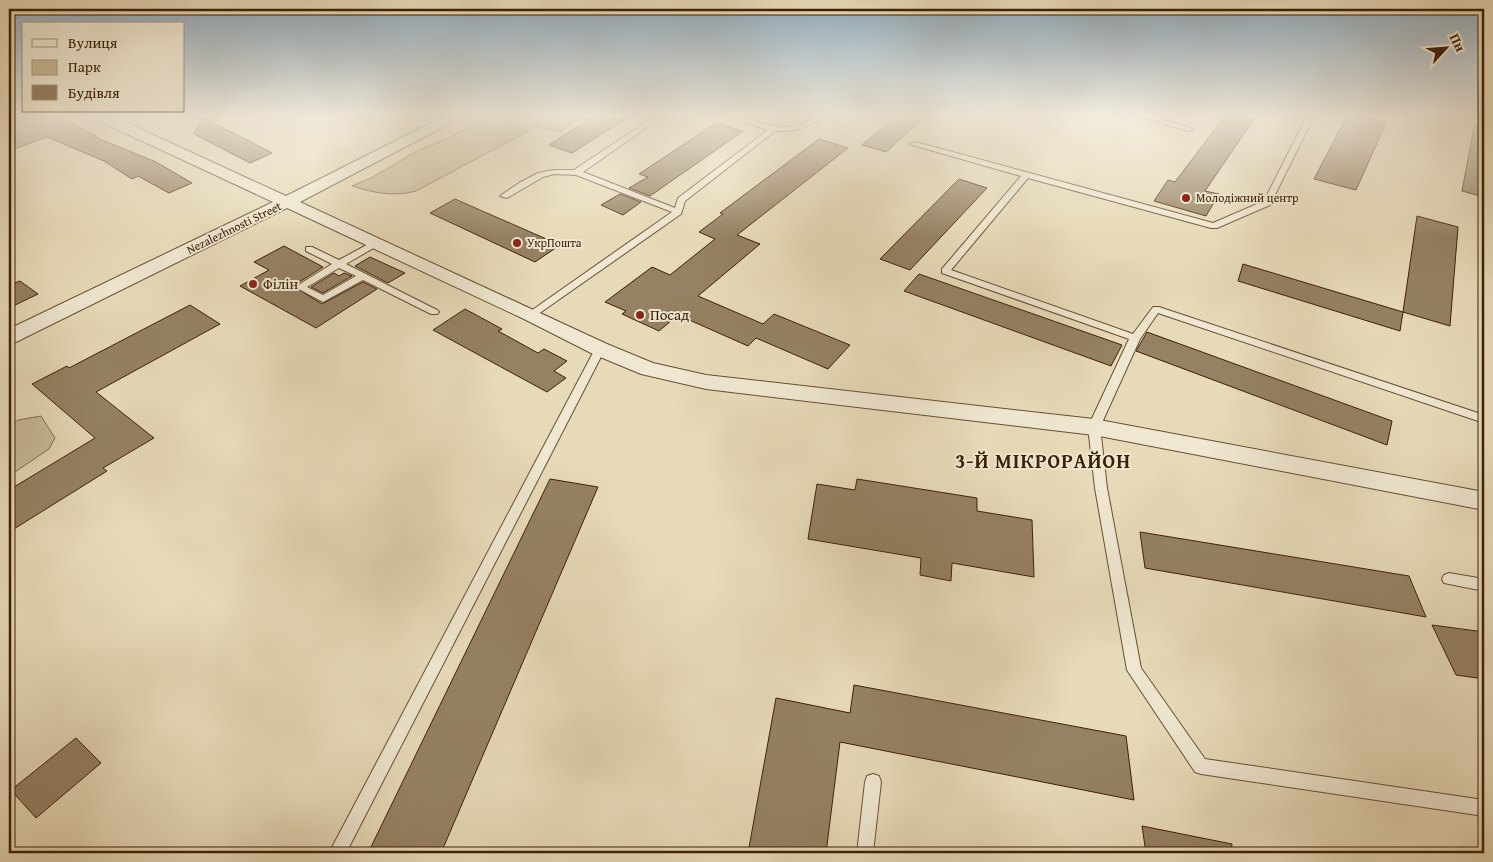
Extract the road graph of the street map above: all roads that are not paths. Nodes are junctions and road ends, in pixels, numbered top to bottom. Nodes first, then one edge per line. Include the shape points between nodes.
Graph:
1 (186, 156) edge
2 (377, 156) edge
3 (600, 156) edge
4 (738, 156) edge
5 (958, 156) edge
6 (1291, 156) edge
7 (577, 172) junction
8 (1026, 175) junction
9 (504, 196) dead end
10 (285, 203) junction
11 (678, 212) junction
12 (374, 244) junction
13 (308, 249) dead end
14 (339, 264) junction
15 (362, 276) junction
16 (434, 312) dead end
17 (531, 315) junction
18 (9, 337) edge
19 (1135, 338) junction
20 (600, 349) junction
21 (1484, 419) edge
22 (1094, 428) junction
23 (1484, 501) edge
24 (1449, 579) dead end
25 (1484, 585) edge
26 (873, 782) dead end
27 (1484, 808) edge
28 (337, 853) edge
29 (865, 853) edge

1 - 10 street
2 - 10 street, Nezalezhnosti Street
3 - 7 lane
4 - 11 lane via 681,200
5 - 8 lane
6 - 8 lane via 1267,203 1214,226
7 - 9 lane via 540,175
7 - 11 lane
8 - 19 lane via 945,271
10 - 12 street
10 - 18 street, Nezalezhnosti Street
11 - 17 lane
12 - 14 lane
12 - 17 street
13 - 14 lane
14 - 15 lane
14 - 15 lane via 300,287 323,299
15 - 16 lane
17 - 20 street
19 - 21 lane via 1156,309
19 - 22 lane
20 - 22 street via 648,369 706,382
20 - 28 lane
22 - 23 street
22 - 27 lane via 1134,670 1201,766
24 - 25 lane
26 - 29 lane

